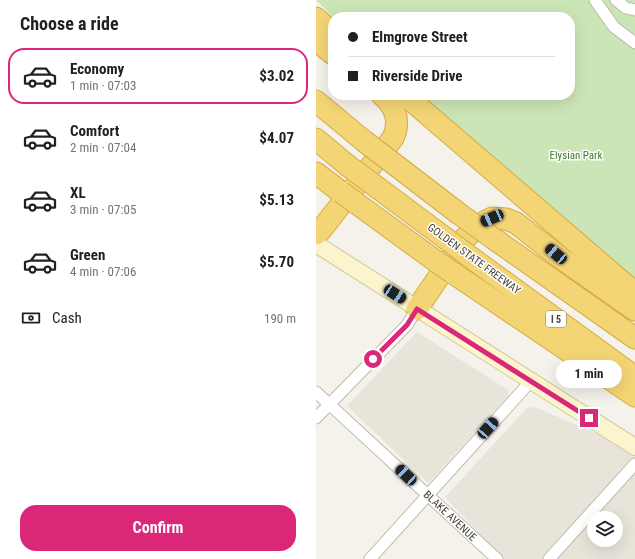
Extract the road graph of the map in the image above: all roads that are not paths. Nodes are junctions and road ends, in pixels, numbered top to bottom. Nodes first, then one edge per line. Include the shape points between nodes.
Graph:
1 (595, 0) edge
2 (616, 0) edge
3 (635, 10) edge
4 (316, 18) edge
5 (328, 29) edge
6 (316, 40) edge
7 (635, 43) edge
8 (328, 50) edge
9 (316, 53) edge
10 (328, 62) edge
11 (378, 100) edge
12 (387, 100) edge
13 (411, 100) edge
14 (316, 101) edge
15 (396, 116) junction
16 (316, 139) edge
17 (316, 173) edge
18 (316, 188) edge
19 (345, 201) junction
20 (316, 234) edge
21 (316, 244) edge
22 (635, 293) edge
23 (417, 309) junction
24 (635, 310) edge
25 (635, 338) edge
26 (635, 377) edge
27 (531, 381) junction
28 (316, 392) edge
29 (635, 396) edge
30 (329, 404) junction
31 (316, 418) edge
32 (635, 447) edge
33 (635, 464) edge
34 (428, 495) junction
35 (370, 559) edge
36 (497, 559) edge
37 (549, 559) edge

1 - 7 street via 614,27
2 - 3 street via 626,8
4 - 5 highway
6 - 8 highway
9 - 10 highway
11 - 15 highway
12 - 15 highway via 394,107
13 - 22 highway
14 - 25 highway, bridge via 458,213
15 - 20 highway via 394,138
16 - 26 highway, GOLDEN STATE FREEWAY / I 5, bridge via 477,262
17 - 19 highway
18 - 19 highway
19 - 29 highway
21 - 23 main road
23 - 24 highway via 465,238 492,218 516,223
23 - 27 main road
23 - 30 street via 407,325
27 - 32 main road
27 - 34 street
28 - 30 street, BLAKE AVENUE
30 - 31 street
30 - 34 street, BLAKE AVENUE
33 - 37 street
34 - 35 street
34 - 36 street, BLAKE AVENUE

